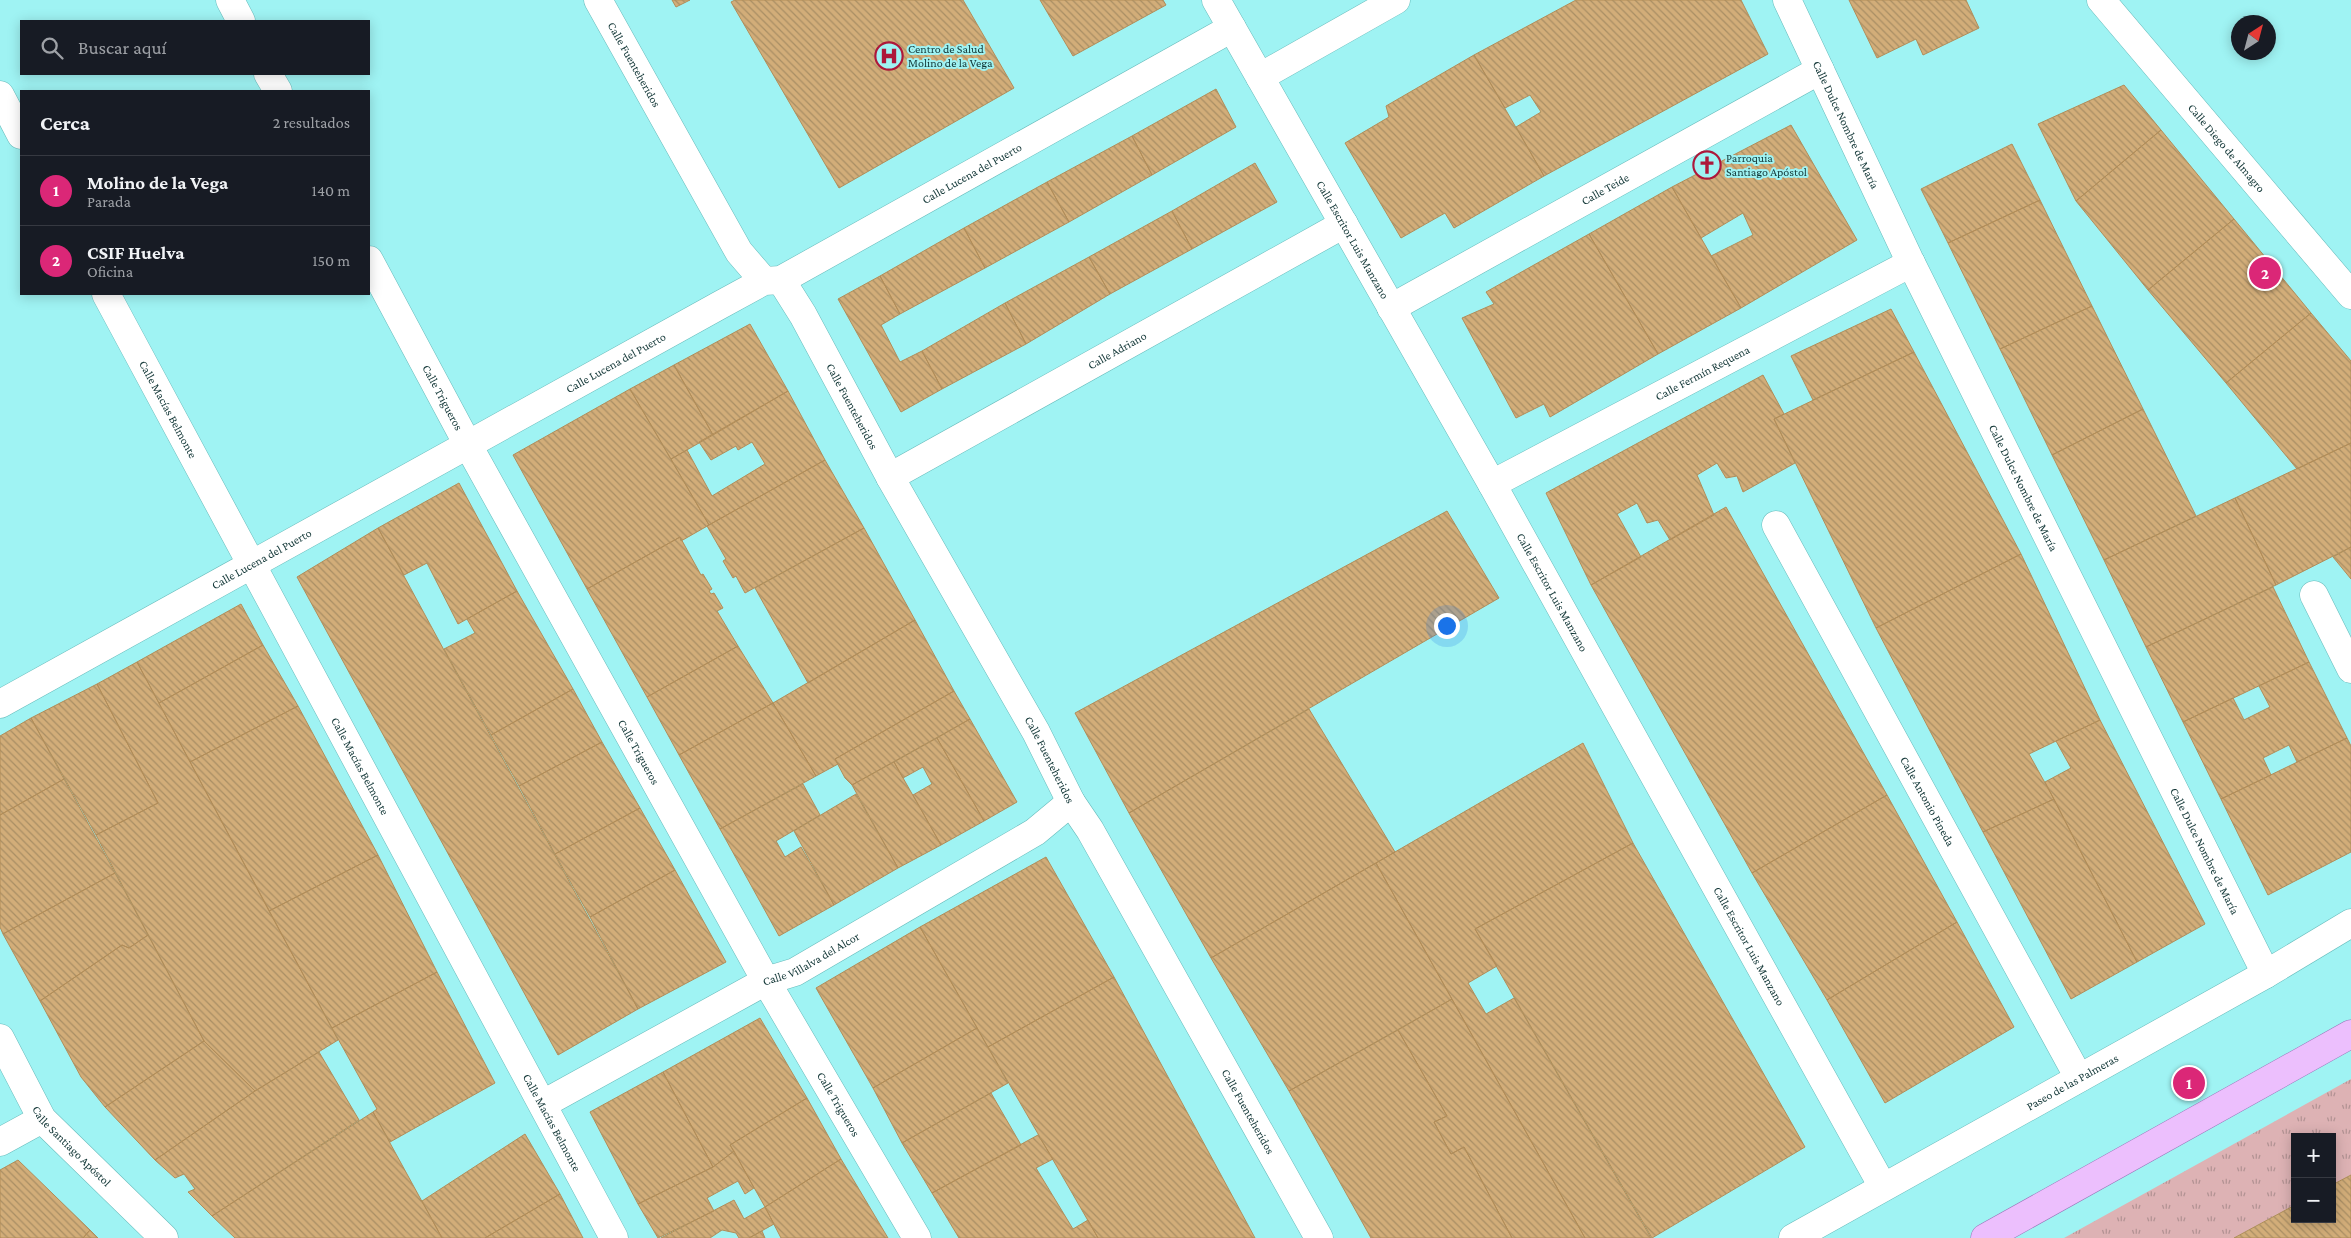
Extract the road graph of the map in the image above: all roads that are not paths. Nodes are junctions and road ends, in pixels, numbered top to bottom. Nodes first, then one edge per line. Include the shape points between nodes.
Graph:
1 (230, 0) edge
2 (598, 0) edge
3 (1216, 0) edge
4 (1396, 0) edge
5 (1786, 0) edge
6 (2101, 0) edge
7 (240, 20) edge
8 (1232, 28) junction
9 (1820, 70) junction
10 (269, 75) edge
11 (1260, 77) junction
12 (277, 90) edge
13 (0, 95) edge
14 (20, 133) edge
15 (1344, 224) junction
16 (370, 262) edge
17 (1911, 264) junction
18 (772, 281) junction
19 (107, 295) edge
20 (2351, 295) edge
21 (1391, 308) junction
22 (468, 445) junction
23 (890, 477) junction
24 (1492, 484) junction
25 (1776, 525) dead end
26 (251, 564) junction
27 (2314, 595) dead end
28 (2351, 670) edge
29 (0, 704) edge
30 (1071, 802) junction
31 (2351, 923) edge
32 (2266, 974) junction
33 (766, 981) junction
34 (2351, 1034) edge
35 (0, 1038) edge
36 (2079, 1078) junction
37 (543, 1104) junction
38 (42, 1119) junction
39 (0, 1142) edge
40 (1883, 1187) junction
41 (164, 1238) edge
42 (614, 1238) edge
43 (917, 1238) edge
44 (1319, 1238) edge
45 (1793, 1238) edge
46 (1985, 1238) edge

1 - 7 street
2 - 18 street, Calle Fuenteheridos via 739,252
3 - 8 street, Calle Escritor Luis Manzano
4 - 11 street
5 - 9 street, Calle Dulce Nombre de María
6 - 20 street, Calle Diego de Almagro
8 - 11 street, Calle Escritor Luis Manzano
8 - 18 street, Calle Lucena del Puerto
9 - 17 street, Calle Dulce Nombre de María
9 - 21 street, Calle Teide
10 - 12 street
11 - 15 street, Calle Escritor Luis Manzano
13 - 14 street
15 - 21 street, Calle Escritor Luis Manzano
15 - 23 street, Calle Adriano
16 - 22 street, Calle Trigueros
17 - 24 street, Calle Fermín Requena
17 - 32 street, Calle Dulce Nombre de María
18 - 22 street, Calle Lucena del Puerto
18 - 23 street, Calle Fuenteheridos via 802,315
19 - 26 street, Calle Macías Belmonte
21 - 24 street, Calle Escritor Luis Manzano
22 - 26 street, Calle Lucena del Puerto
22 - 33 street, Calle Trigueros
23 - 30 street, Calle Fuenteheridos via 1036,732
24 - 40 street, Calle Escritor Luis Manzano
25 - 36 street, Calle Antonio Pineda
26 - 29 street, Calle Lucena del Puerto
26 - 37 street, Calle Macías Belmonte
27 - 28 street
30 - 33 street, Calle Villalva del Alcor via 1026,837 795,972
30 - 44 street, Calle Fuenteheridos via 1090,830
31 - 32 street, Paseo de las Palmeras
32 - 36 street, Paseo de las Palmeras
33 - 37 street, Calle Villalva del Alcor
33 - 43 street, Calle Trigueros
34 - 46 main road
35 - 38 street, Calle Santiago Apóstol
36 - 40 street, Paseo de las Palmeras
37 - 42 street, Calle Macías Belmonte
38 - 39 street
38 - 41 street, Calle Santiago Apóstol
40 - 45 street, Paseo de las Palmeras

